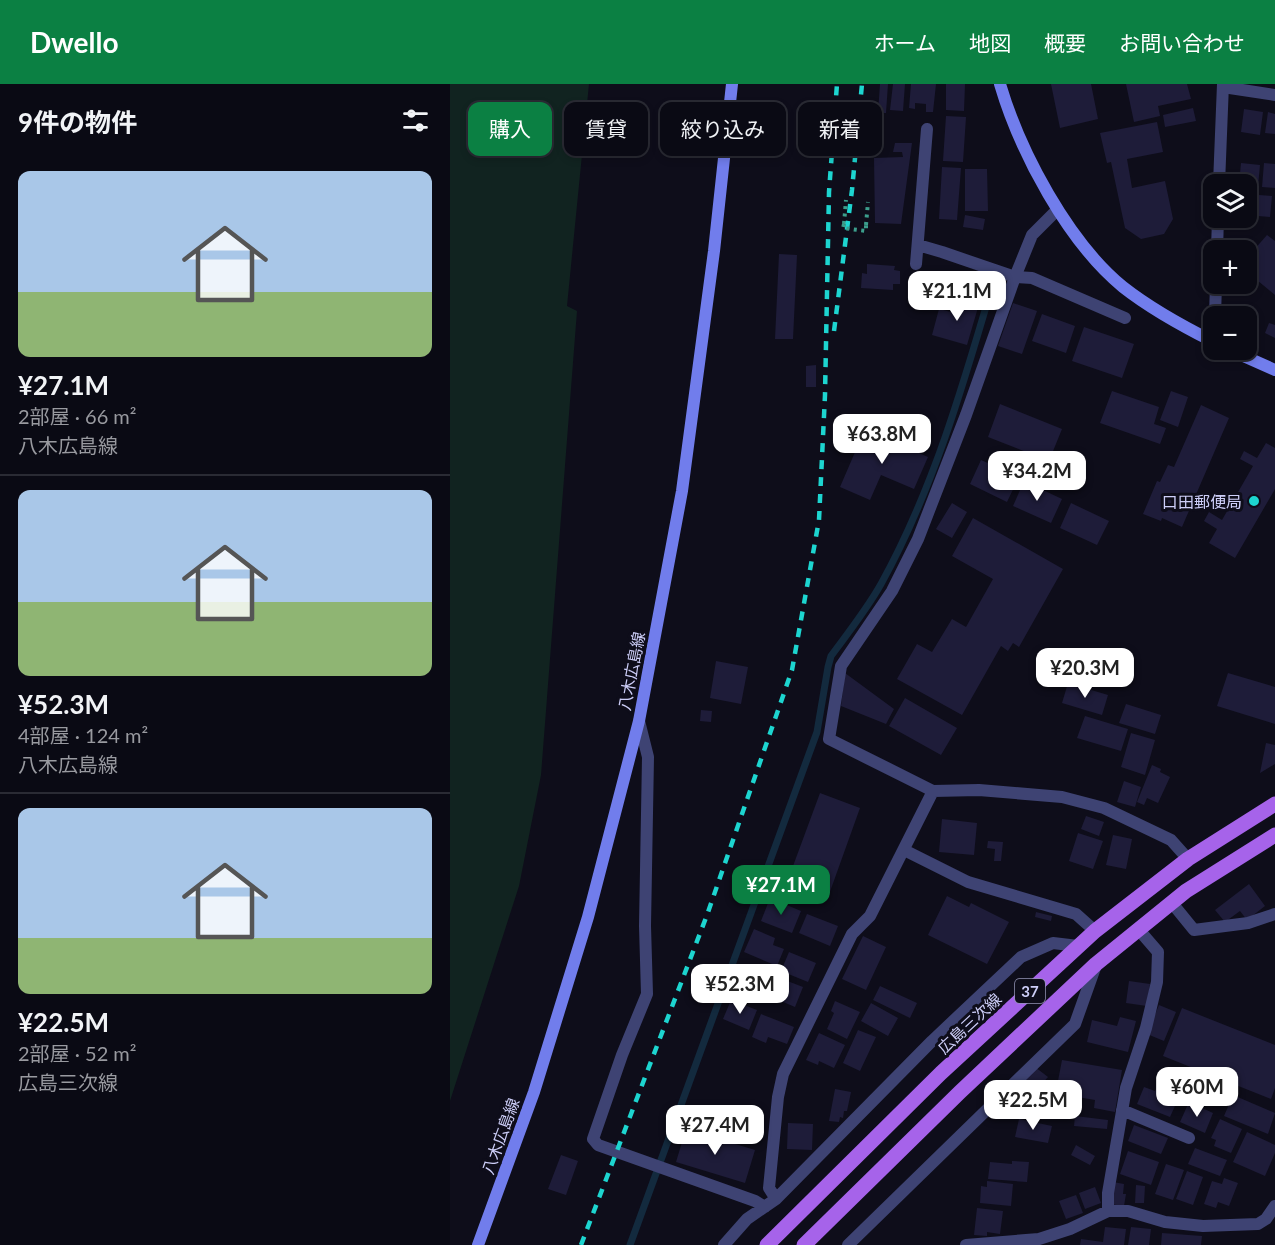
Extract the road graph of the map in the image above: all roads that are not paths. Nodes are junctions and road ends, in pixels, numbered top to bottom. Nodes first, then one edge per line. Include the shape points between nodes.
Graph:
1 (732, 84) edge
2 (1000, 84) edge
3 (1223, 86) edge
4 (1275, 95) edge
5 (927, 129) dead end
6 (1219, 174) edge
7 (1057, 210) junction
8 (918, 245) junction
9 (916, 264) dead end
10 (1015, 277) junction
11 (1125, 318) dead end
12 (1203, 336) edge
13 (1252, 360) edge
14 (1275, 370) edge
15 (639, 721) junction
16 (933, 791) junction
17 (1274, 808) edge
18 (1275, 835) edge
19 (904, 850) junction
20 (1188, 859) junction
21 (1172, 903) junction
22 (1275, 914) edge
23 (1139, 930) junction
24 (1095, 931) junction
25 (1078, 946) junction
26 (1096, 964) junction
27 (1122, 1110) junction
28 (1189, 1138) dead end
29 (776, 1199) junction
30 (1275, 1206) edge
31 (765, 1207) junction
32 (1108, 1211) junction
33 (1271, 1222) edge
34 (478, 1245) edge
35 (724, 1245) edge
36 (767, 1245) edge
37 (804, 1245) edge
38 (848, 1245) edge
39 (966, 1245) edge

1 - 15 main road, 八木広島線 via 682,491
2 - 7 main road via 1008,110
3 - 4 street
3 - 6 street
5 - 8 street
7 - 10 street via 1032,235
7 - 12 main road via 1087,250 1122,286 1165,317
8 - 9 street
8 - 10 street
10 - 11 street via 1032,278
10 - 16 street via 918,539 892,591 841,666 829,739
13 - 14 main road
15 - 31 street via 648,757 647,994 593,1139 598,1145
15 - 34 main road, 八木広島線 via 588,917 534,1092
16 - 19 street
16 - 20 street via 979,790 1083,802 1171,840
17 - 20 main road, 広島三次線 / 37
18 - 21 main road, 37
19 - 24 street via 968,882 1076,914
19 - 29 street via 870,916 852,934 783,1074 769,1188
20 - 24 main road, 広島三次線 / 37
21 - 22 street via 1194,930 1248,923
21 - 23 main road, 37
23 - 26 main road, 37
23 - 27 street via 1158,952 1157,982
24 - 25 main road, 広島三次線 / 37
25 - 29 street via 1053,944 1021,957
25 - 36 main road, 広島三次線 / 37 via 940,1073
26 - 37 main road, 37
26 - 38 street via 1075,1024
27 - 28 street
27 - 32 street via 1107,1193
29 - 31 street
30 - 33 street
31 - 35 street via 747,1219
32 - 33 street via 1128,1211 1165,1222 1203,1226
32 - 39 street via 1039,1239

